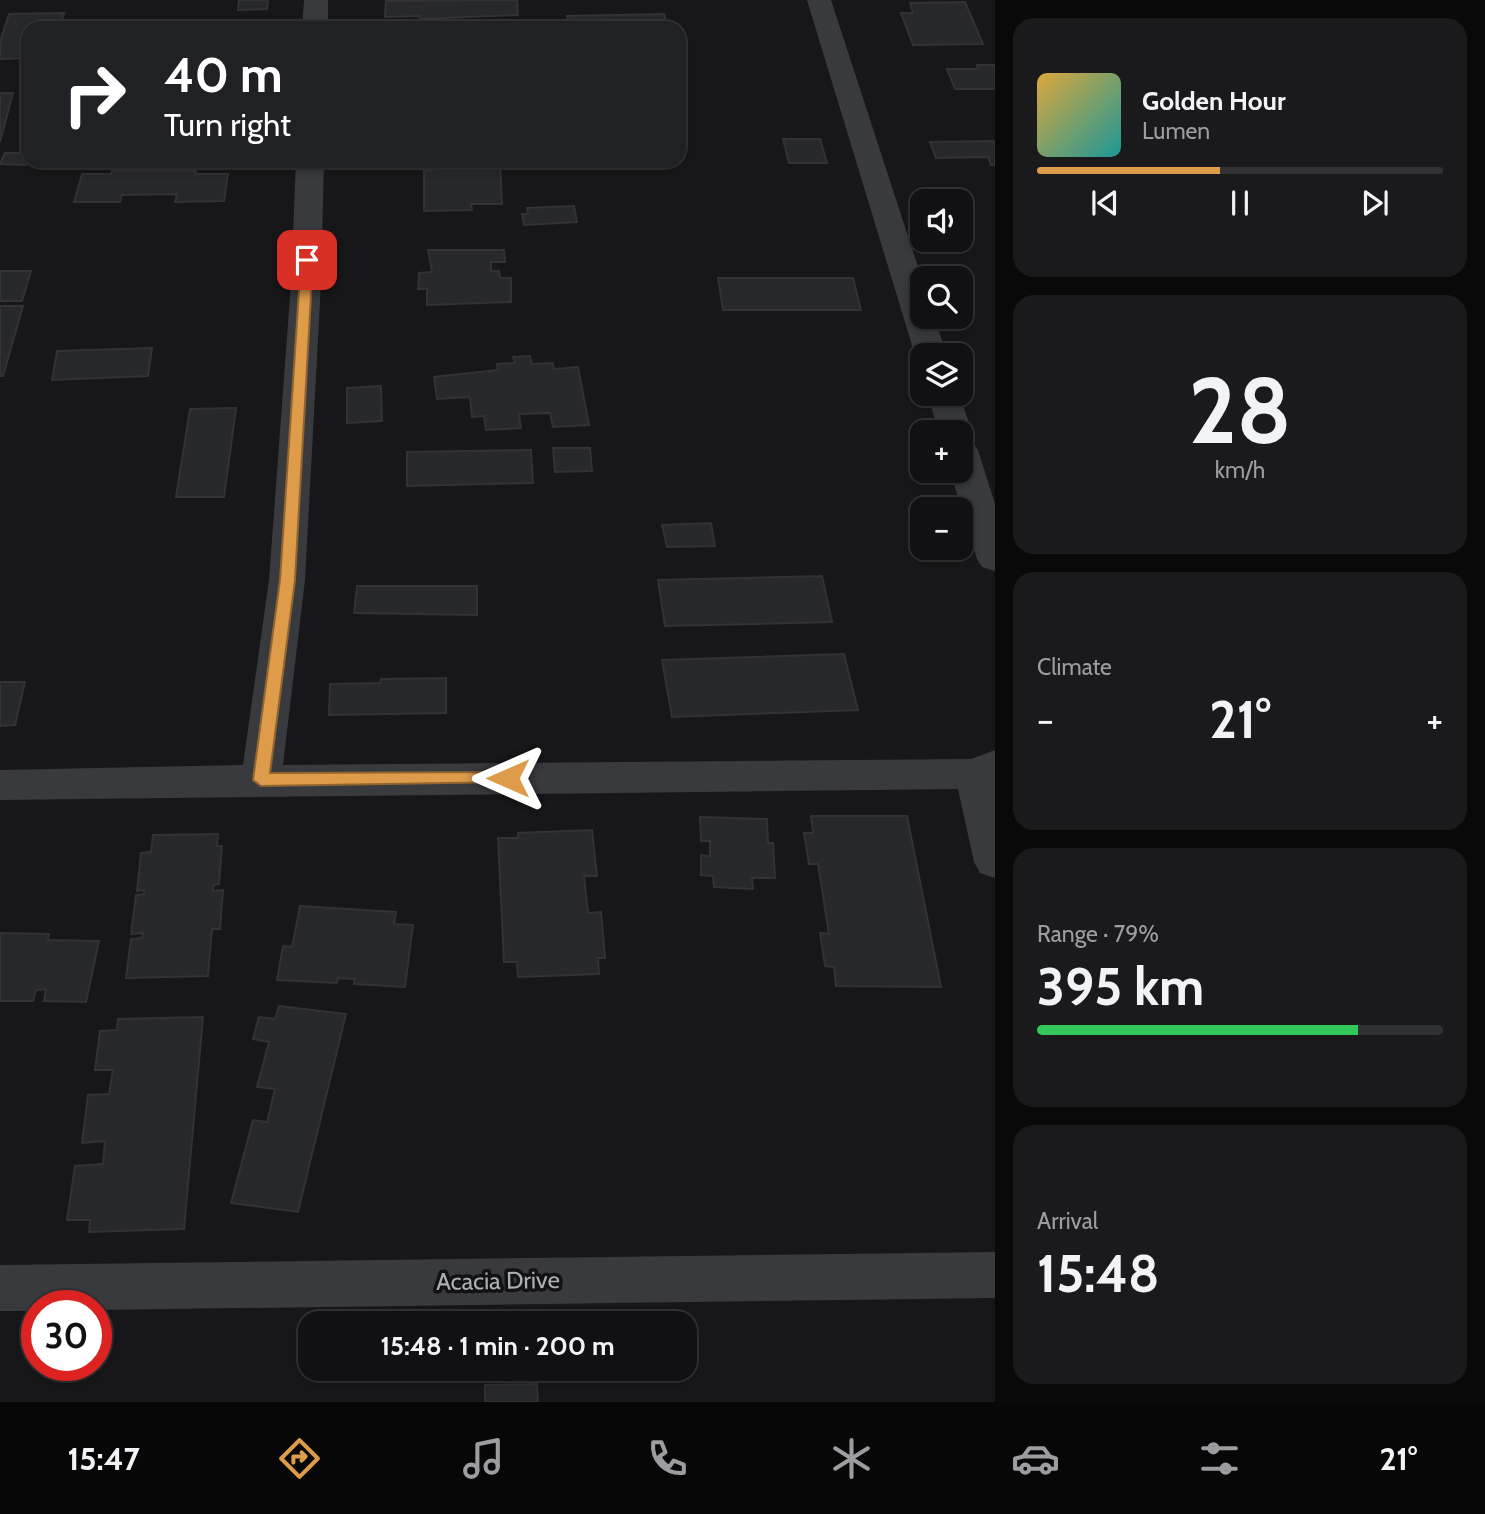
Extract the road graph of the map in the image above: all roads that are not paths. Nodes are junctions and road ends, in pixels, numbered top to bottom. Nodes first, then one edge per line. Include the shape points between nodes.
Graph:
1 (316, 0) edge
2 (819, 0) edge
3 (315, 21) edge
4 (310, 168) edge
5 (927, 343) edge
6 (971, 483) edge
7 (995, 559) edge
8 (985, 769) edge
9 (261, 780) junction
10 (0, 785) edge
11 (995, 862) edge
12 (995, 1275) edge
13 (0, 1288) edge

1 - 3 street
2 - 5 street
4 - 9 street via 287,580
6 - 7 street
8 - 9 street
8 - 11 street
9 - 10 street
12 - 13 street, Acacia Drive

